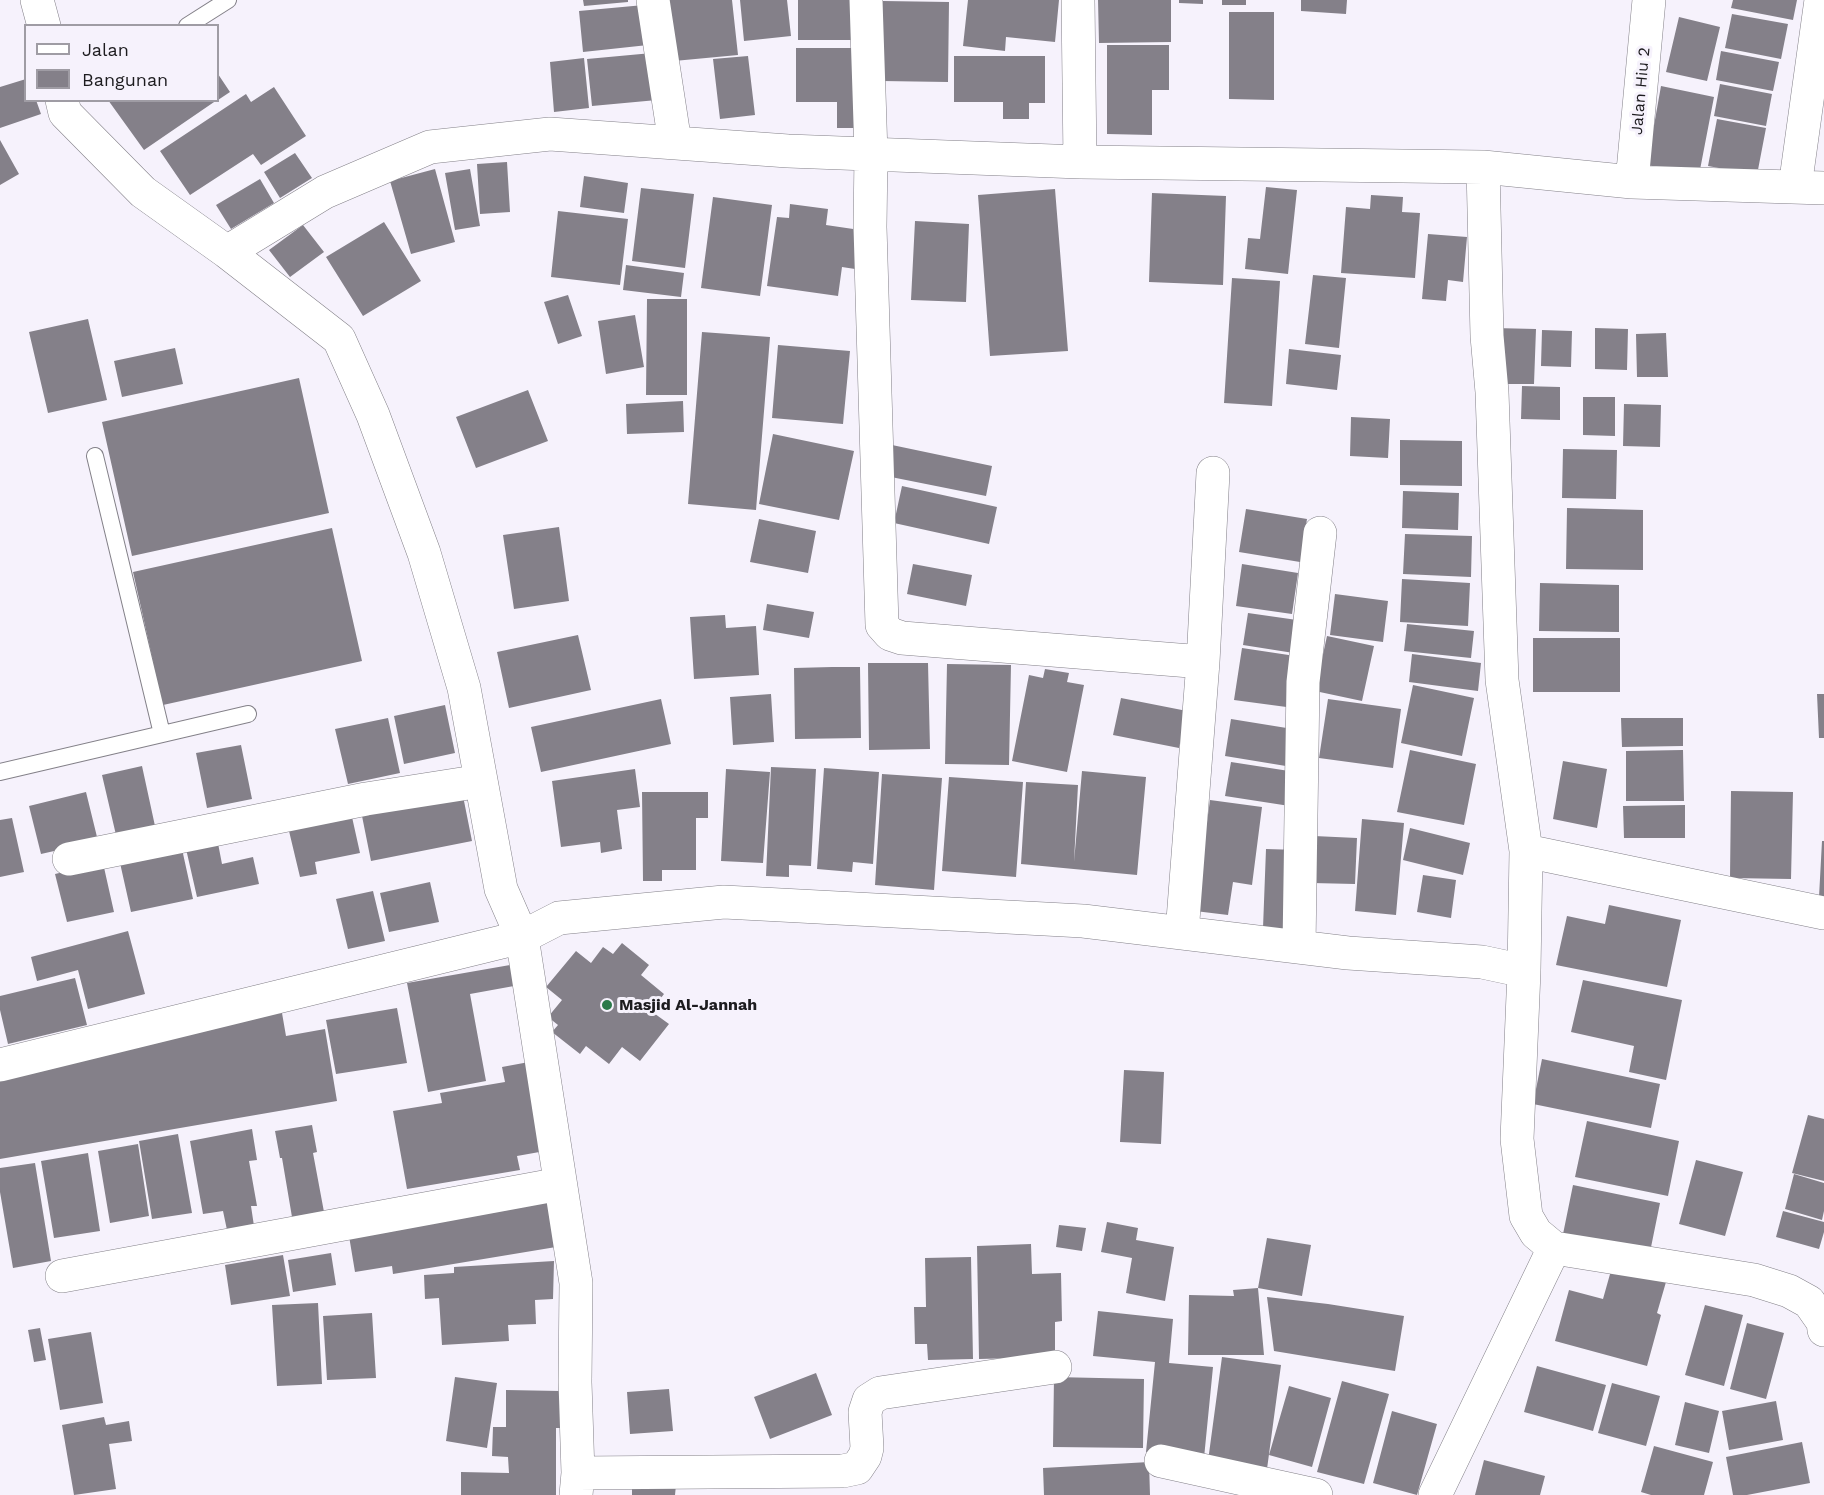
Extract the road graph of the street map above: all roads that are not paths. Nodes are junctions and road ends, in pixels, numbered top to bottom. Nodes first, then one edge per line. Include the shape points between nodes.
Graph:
1 (37, 0) edge
2 (228, 0) edge
3 (653, 0) edge
4 (866, 0) edge
5 (1078, 0) edge
6 (1649, 0) edge
7 (1821, 0) edge
8 (43, 24) edge
9 (190, 24) edge
10 (62, 102) edge
11 (675, 143) junction
12 (871, 154) junction
13 (1080, 162) junction
14 (1483, 167) junction
15 (1632, 182) junction
16 (1809, 188) edge
17 (227, 252) junction
18 (95, 456) dead end
19 (1213, 473) dead end
20 (1320, 533) dead end
21 (1203, 663) junction
22 (248, 714) dead end
23 (162, 734) junction
24 (0, 772) edge
25 (481, 781) junction
26 (1526, 851) junction
27 (69, 859) dead end
28 (1824, 913) edge
29 (1182, 933) junction
30 (522, 937) junction
31 (1299, 947) junction
32 (1524, 971) junction
33 (0, 1065) edge
34 (560, 1184) junction
35 (1554, 1248) junction
36 (62, 1276) dead end
37 (1824, 1330) edge
38 (1055, 1367) dead end
39 (1161, 1461) dead end
40 (577, 1484) edge
41 (1316, 1495) edge
42 (1435, 1495) edge

1 - 8 street
2 - 9 lane
3 - 11 street
4 - 12 street
5 - 13 street
6 - 15 street, Jalan Hiu 2
7 - 16 street
10 - 17 street via 65,113 143,192
11 - 12 street
11 - 17 street via 550,134 430,147 325,192
12 - 13 street
12 - 21 street via 882,625 890,634 903,638
13 - 14 street
14 - 15 street
14 - 26 street via 1502,680
15 - 16 street
17 - 25 street via 339,339 373,415 423,553 464,688
18 - 23 lane
19 - 21 street
20 - 31 street via 1303,681
21 - 29 street
22 - 23 lane
23 - 24 lane
25 - 27 street via 366,799
25 - 30 street via 501,889
26 - 28 street
26 - 32 street
29 - 30 street via 1083,921 724,902 559,918
29 - 31 street
30 - 33 street
30 - 34 street
31 - 32 street via 1482,962
32 - 35 street via 1517,1139 1526,1216 1536,1233
34 - 36 street
34 - 40 street via 576,1284
35 - 37 street via 1754,1280 1809,1302
35 - 42 street
38 - 40 street via 880,1394 869,1400 865,1412 867,1448 857,1468
39 - 41 street

